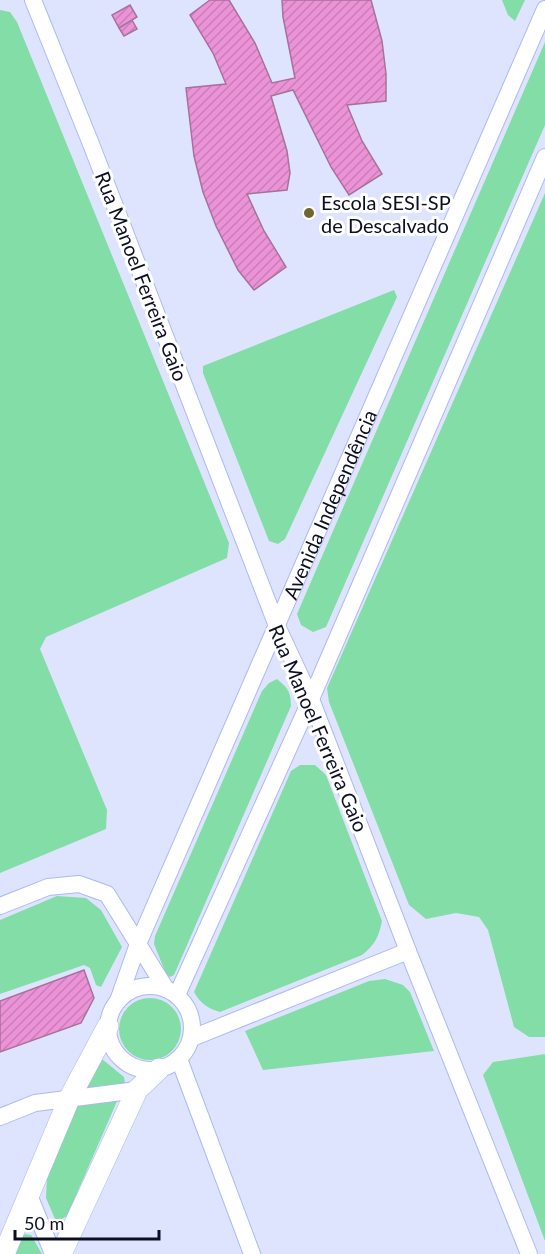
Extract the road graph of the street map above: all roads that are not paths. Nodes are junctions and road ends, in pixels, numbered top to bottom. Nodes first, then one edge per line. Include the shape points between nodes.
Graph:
1 (33, 0) edge
2 (545, 9) edge
3 (545, 157) edge
4 (277, 626) junction
5 (311, 699) junction
6 (0, 906) edge
7 (138, 944) junction
8 (408, 951) junction
9 (171, 992) junction
10 (118, 1001) junction
11 (108, 1026) junction
12 (192, 1038) junction
13 (179, 1059) junction
14 (159, 1069) junction
15 (137, 1090) junction
16 (69, 1099) junction
17 (0, 1117) edge
18 (29, 1195) junction
19 (4, 1254) edge
20 (53, 1254) edge
21 (61, 1254) edge
22 (252, 1254) edge
23 (529, 1254) edge

1 - 4 street, Rua Manoel Ferreira Gaio
2 - 4 street, Avenida Independência
3 - 5 street
4 - 5 street, Rua Manoel Ferreira Gaio
4 - 7 street, Avenida Independência
5 - 8 street, Rua Manoel Ferreira Gaio
5 - 9 street
6 - 7 street via 48,887 79,884 107,894
7 - 9 street
7 - 10 street, Avenida Independência
8 - 12 street
8 - 23 street, Rua Manoel Ferreira Gaio
9 - 10 street via 153,986 140,987
9 - 12 street via 191,1014
10 - 11 street
11 - 14 street via 114,1050 123,1060 134,1067
11 - 16 street
12 - 13 street
13 - 14 street
13 - 22 street
14 - 15 street
15 - 16 street
15 - 21 street
16 - 17 street via 35,1103
16 - 18 street
18 - 19 street
18 - 20 street

